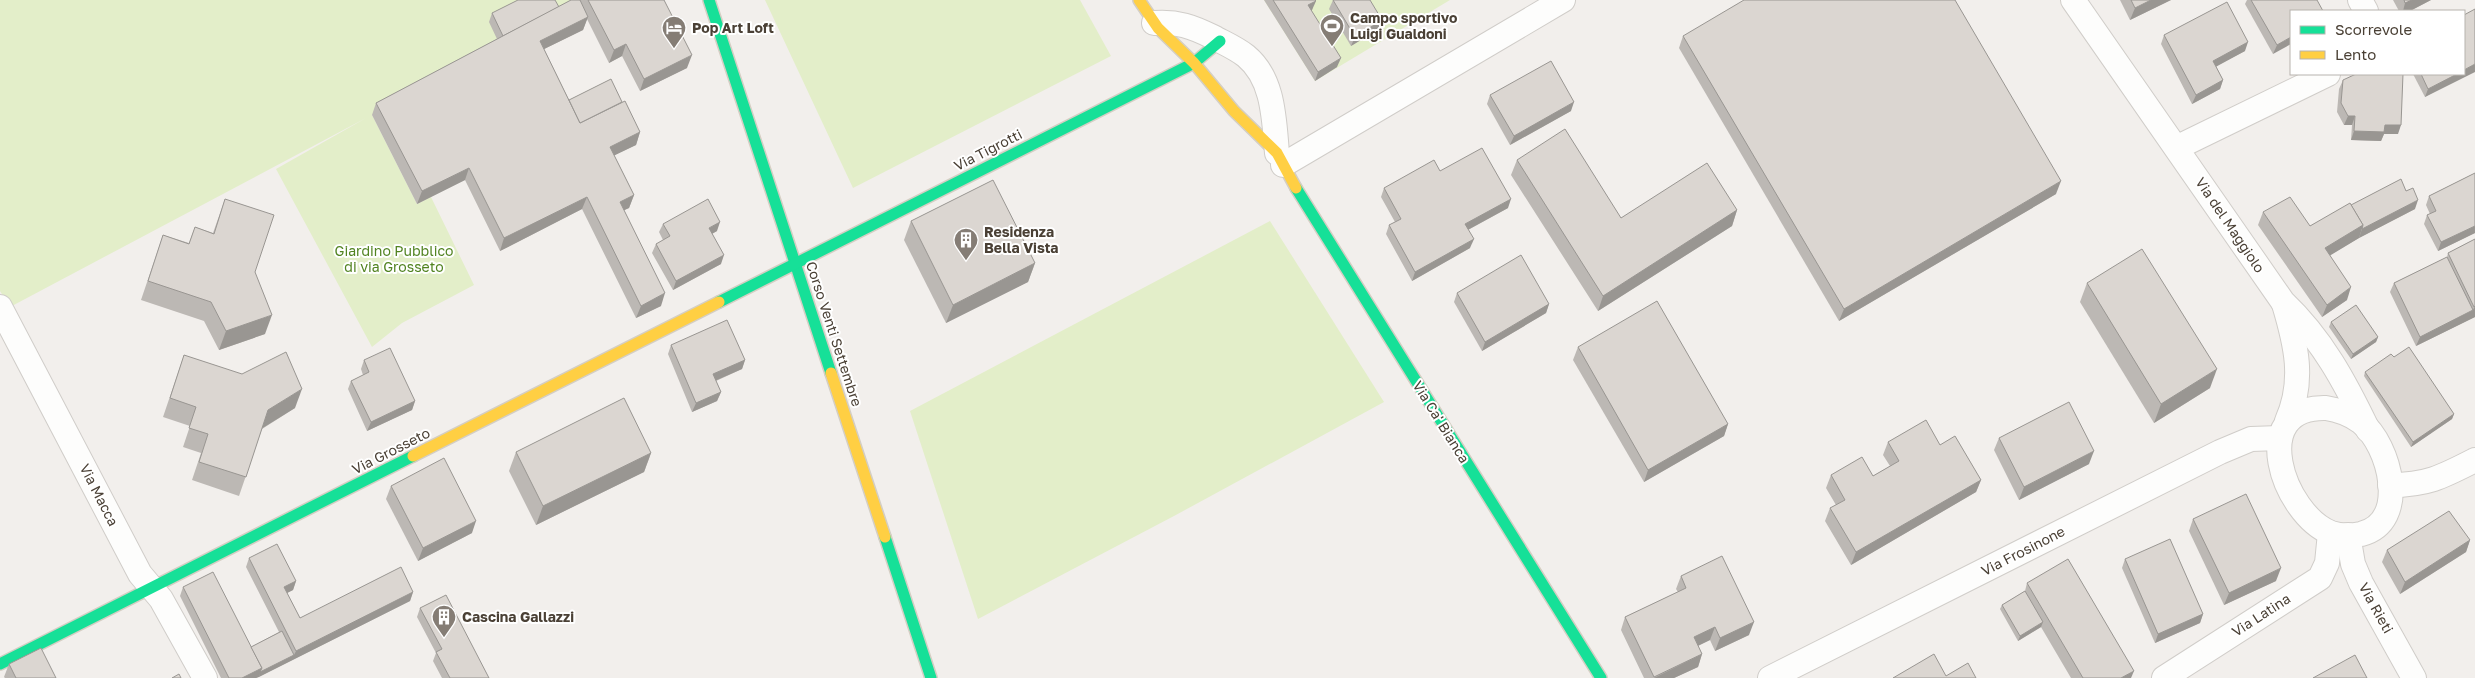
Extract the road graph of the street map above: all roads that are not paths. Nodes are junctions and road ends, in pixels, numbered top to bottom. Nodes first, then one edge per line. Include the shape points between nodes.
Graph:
1 (709, 0) edge
2 (1139, 0) edge
3 (1562, 0) edge
4 (2073, 0) edge
5 (1154, 23) junction
6 (1220, 41) junction
7 (1194, 63) junction
8 (2326, 75) edge
9 (2178, 147) junction
10 (1280, 159) junction
11 (795, 264) junction
12 (2284, 302) junction
13 (0, 307) edge
14 (2284, 430) junction
15 (2368, 430) junction
16 (2475, 460) edge
17 (2390, 485) junction
18 (2339, 534) junction
19 (152, 588) junction
20 (0, 664) edge
21 (205, 678) edge
22 (931, 678) edge
23 (1601, 678) edge
24 (1770, 678) edge
25 (2164, 678) edge
26 (2414, 678) edge

1 - 11 street, Corso Venti Settembre
2 - 5 street, Via Ca' Bianca
3 - 10 street
4 - 9 street, Via del Maggiolo
5 - 6 street, Via Ca' Bianca via 1170,21 1183,24
5 - 7 street, Via Ca' Bianca
6 - 7 street
6 - 10 street, Via Ca' Bianca via 1247,57 1263,78 1272,104
7 - 10 street, Via Ca' Bianca
7 - 11 street, Via Tigrotti
8 - 9 street
9 - 12 street, Via del Maggiolo
10 - 23 street, Via Ca' Bianca
11 - 19 street, Via Grosseto
11 - 22 street, Corso Venti Settembre
12 - 14 street, Via del Maggiolo via 2299,366 2296,398
12 - 15 street, Via del Maggiolo via 2322,344
13 - 19 street, Via Macca via 140,574
14 - 15 street via 2303,411 2326,408 2348,414
14 - 18 street via 2282,468 2288,485 2306,513
14 - 24 street, Via Frosinone via 2220,452
15 - 17 street via 2387,464
16 - 17 street via 2432,482
17 - 18 street via 2388,508 2378,524 2364,533
18 - 25 street, Via Latina via 2322,576
18 - 26 street, Via Rieti via 2361,582
19 - 20 street, Via Grosseto
19 - 21 street, Via Macca via 162,599

